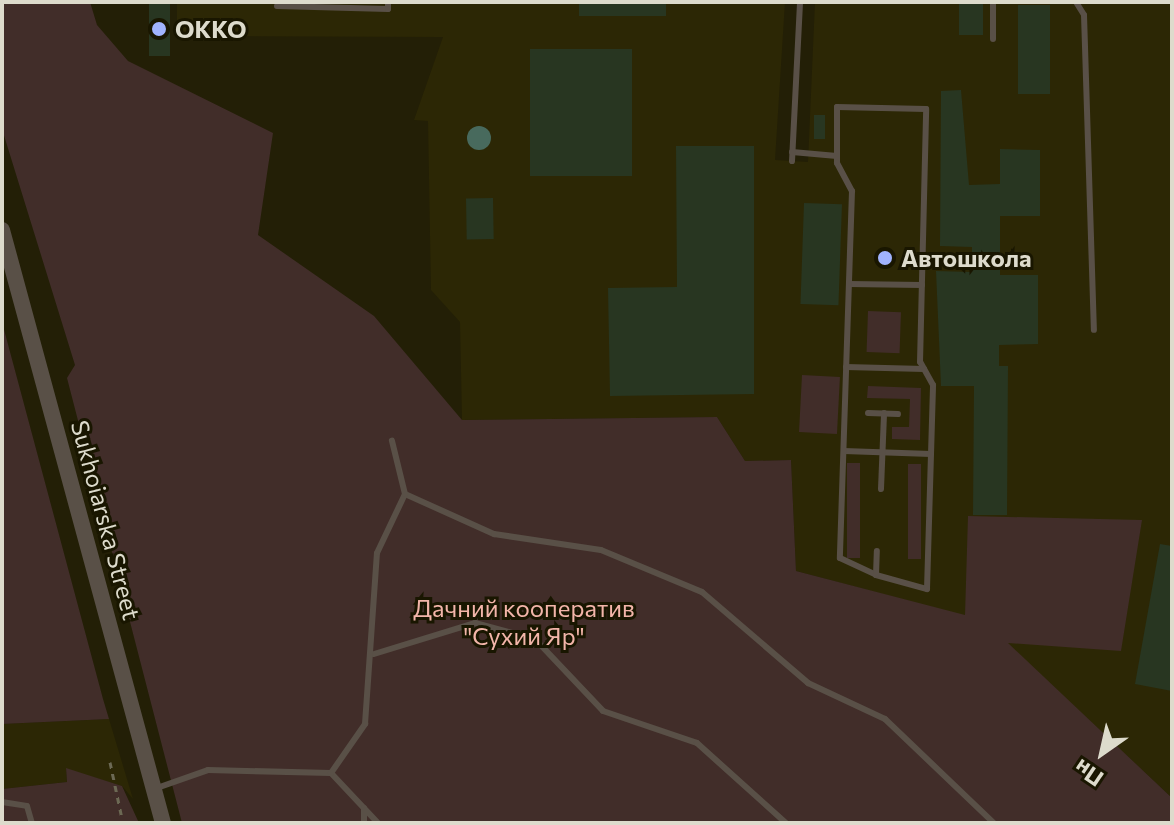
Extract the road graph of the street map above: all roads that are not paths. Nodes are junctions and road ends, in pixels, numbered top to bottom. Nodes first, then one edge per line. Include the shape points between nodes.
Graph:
1 (388, 2) edge
2 (800, 2) edge
3 (993, 2) edge
4 (1076, 2) edge
5 (277, 6) dead end
6 (993, 39) dead end
7 (792, 152) junction
8 (837, 156) junction
9 (792, 161) dead end
10 (2, 230) edge
11 (849, 284) junction
12 (922, 285) junction
13 (1094, 330) dead end
14 (846, 367) junction
15 (924, 369) junction
16 (868, 413) dead end
17 (884, 413) junction
18 (898, 414) dead end
19 (392, 441) dead end
20 (844, 451) junction
21 (883, 452) junction
22 (931, 454) junction
23 (881, 489) dead end
24 (405, 494) junction
25 (877, 551) dead end
26 (876, 575) junction
27 (374, 654) junction
28 (331, 773) junction
29 (154, 789) junction
30 (2, 802) edge
31 (364, 808) junction
32 (32, 823) edge
33 (163, 823) edge
34 (364, 823) edge
35 (378, 823) edge
36 (786, 823) edge
37 (994, 823) edge

1 - 5 lane via 388,9
2 - 7 lane
3 - 6 lane
4 - 13 lane via 1084,15
7 - 8 lane
7 - 9 lane
8 - 11 lane via 852,191
8 - 12 lane via 837,107 926,109
10 - 29 street, Sukhoiarska Street
11 - 12 lane
11 - 14 lane
12 - 15 lane
14 - 15 lane
14 - 20 lane
15 - 22 lane via 933,385
16 - 17 lane
17 - 18 lane
17 - 21 lane
19 - 24 lane
20 - 21 lane
20 - 26 lane via 840,558
21 - 22 lane
21 - 23 lane
22 - 26 lane via 927,589
24 - 27 lane via 377,553
24 - 37 lane via 494,534 601,550 702,592 808,683 885,719
25 - 26 lane
27 - 28 lane via 365,724
27 - 36 lane via 475,623 535,639 603,711 697,743
28 - 29 lane via 208,770
28 - 31 lane
29 - 33 street, Sukhoiarska Street
30 - 32 lane via 27,806
31 - 34 lane
31 - 35 lane

